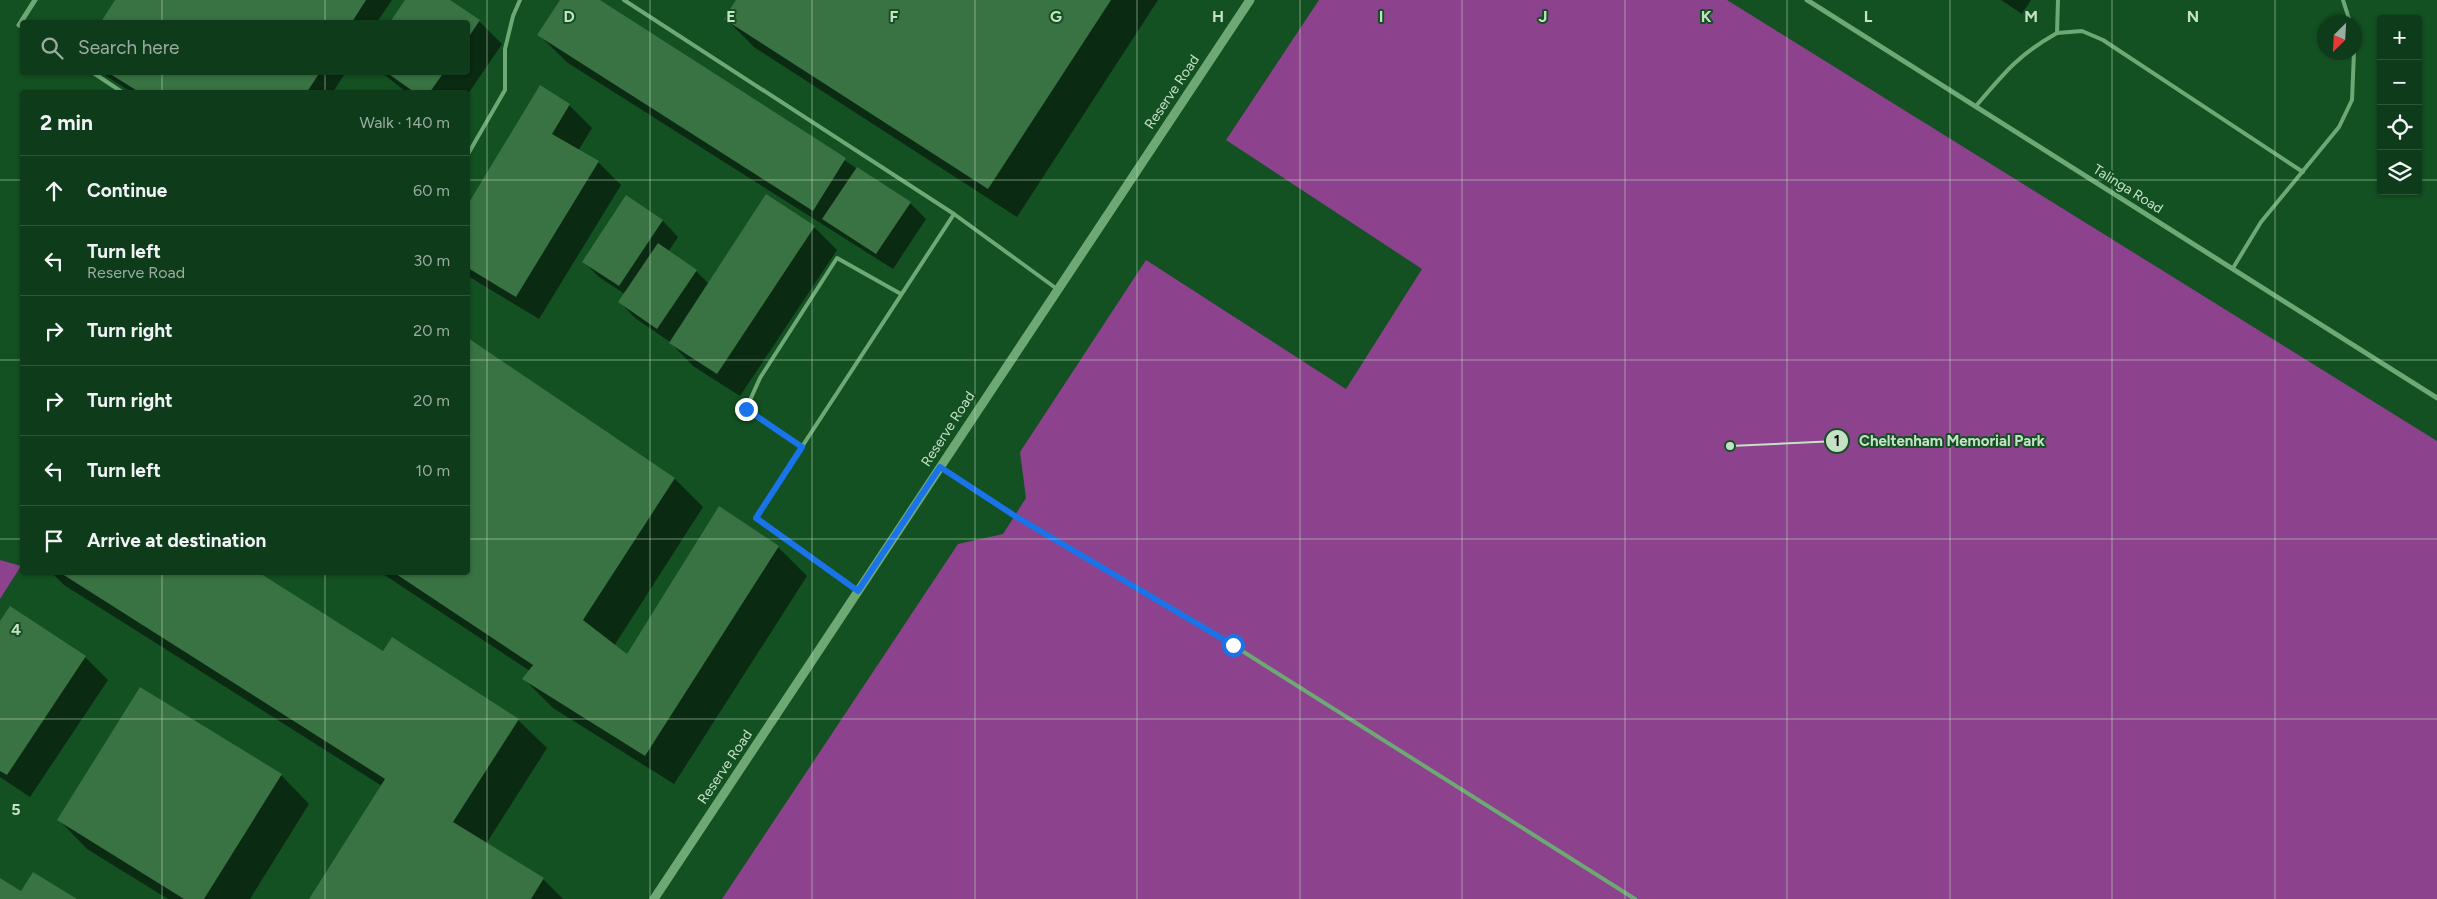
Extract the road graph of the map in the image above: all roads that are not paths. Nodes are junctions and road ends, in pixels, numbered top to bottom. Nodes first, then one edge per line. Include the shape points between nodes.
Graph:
1 (35, 0) edge
2 (520, 0) edge
3 (624, 0) edge
4 (1250, 0) edge
5 (1807, 0) edge
6 (2058, 0) edge
7 (2343, 0) edge
8 (2348, 15) edge
9 (24, 20) edge
10 (2057, 33) junction
11 (2354, 60) edge
12 (96, 75) edge
13 (119, 90) edge
14 (1976, 106) junction
15 (470, 151) edge
16 (2303, 172) junction
17 (954, 214) junction
18 (2232, 268) junction
19 (1057, 289) junction
20 (901, 294) junction
21 (2437, 398) edge
22 (802, 447) junction
23 (940, 467) junction
24 (858, 591) junction
25 (654, 899) edge
26 (1634, 899) edge

1 - 9 street
2 - 15 lane via 505,49 506,90
3 - 17 lane
4 - 19 street, Reserve Road
5 - 14 street, Talinga Road
6 - 10 lane
7 - 8 lane
10 - 14 lane via 2031,47 2011,64
10 - 16 lane via 2082,31 2103,40
11 - 16 lane via 2352,100 2339,127
12 - 13 lane
14 - 18 street, Talinga Road
16 - 18 lane via 2261,222
17 - 19 lane
17 - 20 lane
18 - 21 street, Talinga Road
19 - 23 street, Reserve Road
20 - 22 lane
20 - 22 lane via 837,258 760,378 746,409
22 - 24 lane via 756,518
23 - 24 street, Reserve Road
23 - 26 lane via 1015,516 1208,630
24 - 25 street, Reserve Road

